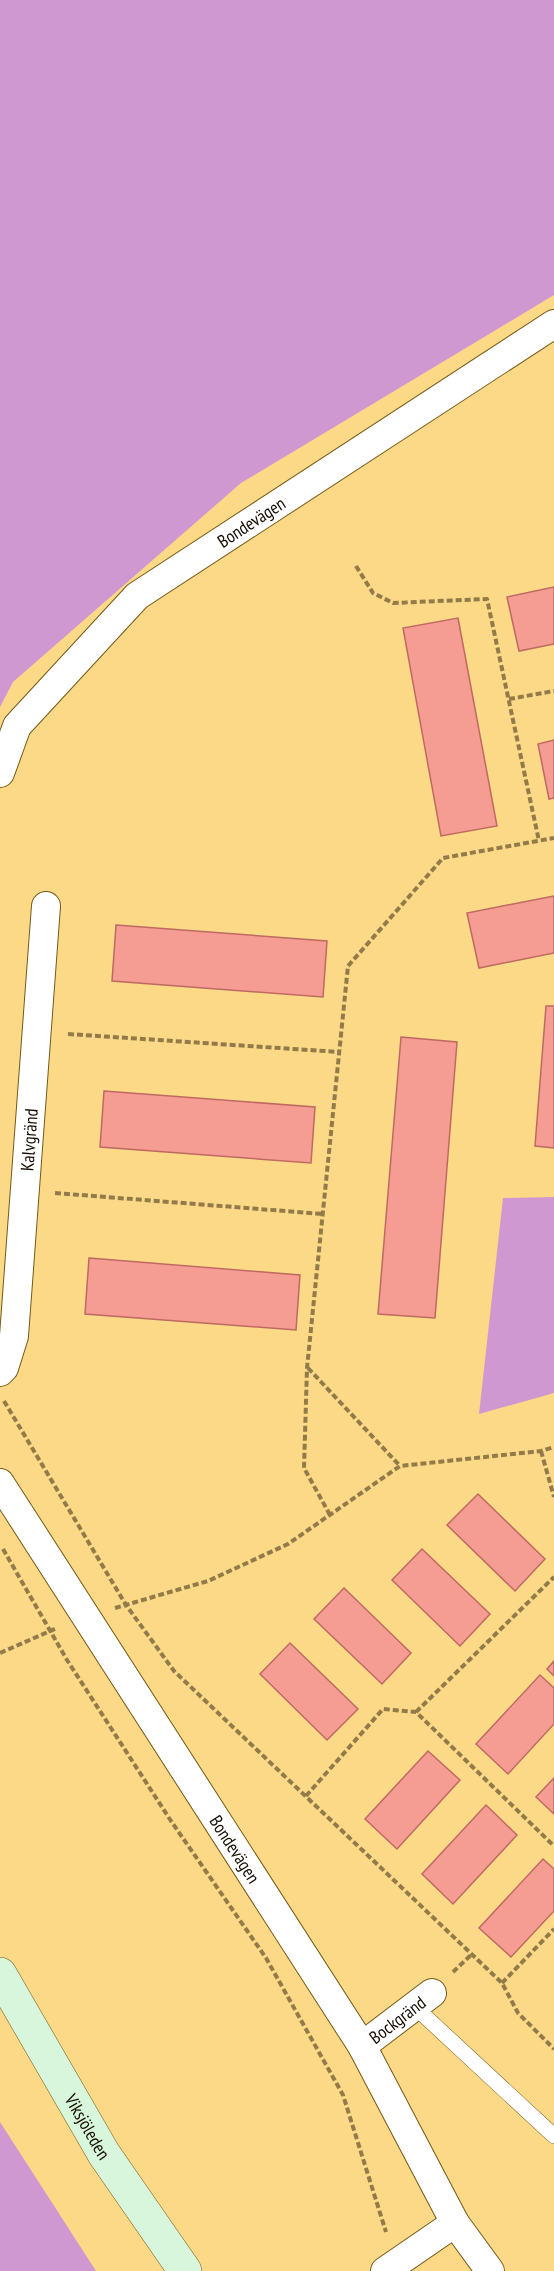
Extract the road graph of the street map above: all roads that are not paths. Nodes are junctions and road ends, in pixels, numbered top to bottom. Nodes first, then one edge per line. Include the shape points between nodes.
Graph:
1 (554, 324) edge
2 (0, 773) edge
3 (46, 906) dead end
4 (0, 1372) edge
5 (0, 1483) edge
6 (0, 1974) edge
7 (423, 2000) joint
8 (362, 2046) junction
9 (554, 2136) edge
10 (455, 2223) junction
11 (390, 2267) edge
12 (185, 2271) edge
13 (490, 2271) edge

1 - 2 street, Bondevägen via 137,596 17,726
3 - 4 street, Kalvgränd via 14,1336
5 - 8 street, Bondevägen
6 - 12 main road, Viksjöleden via 104,2154
7 - 8 street, Bockgränd
7 - 9 lane
8 - 10 street, Bondevägen
10 - 11 street
10 - 13 street, Bondevägen

